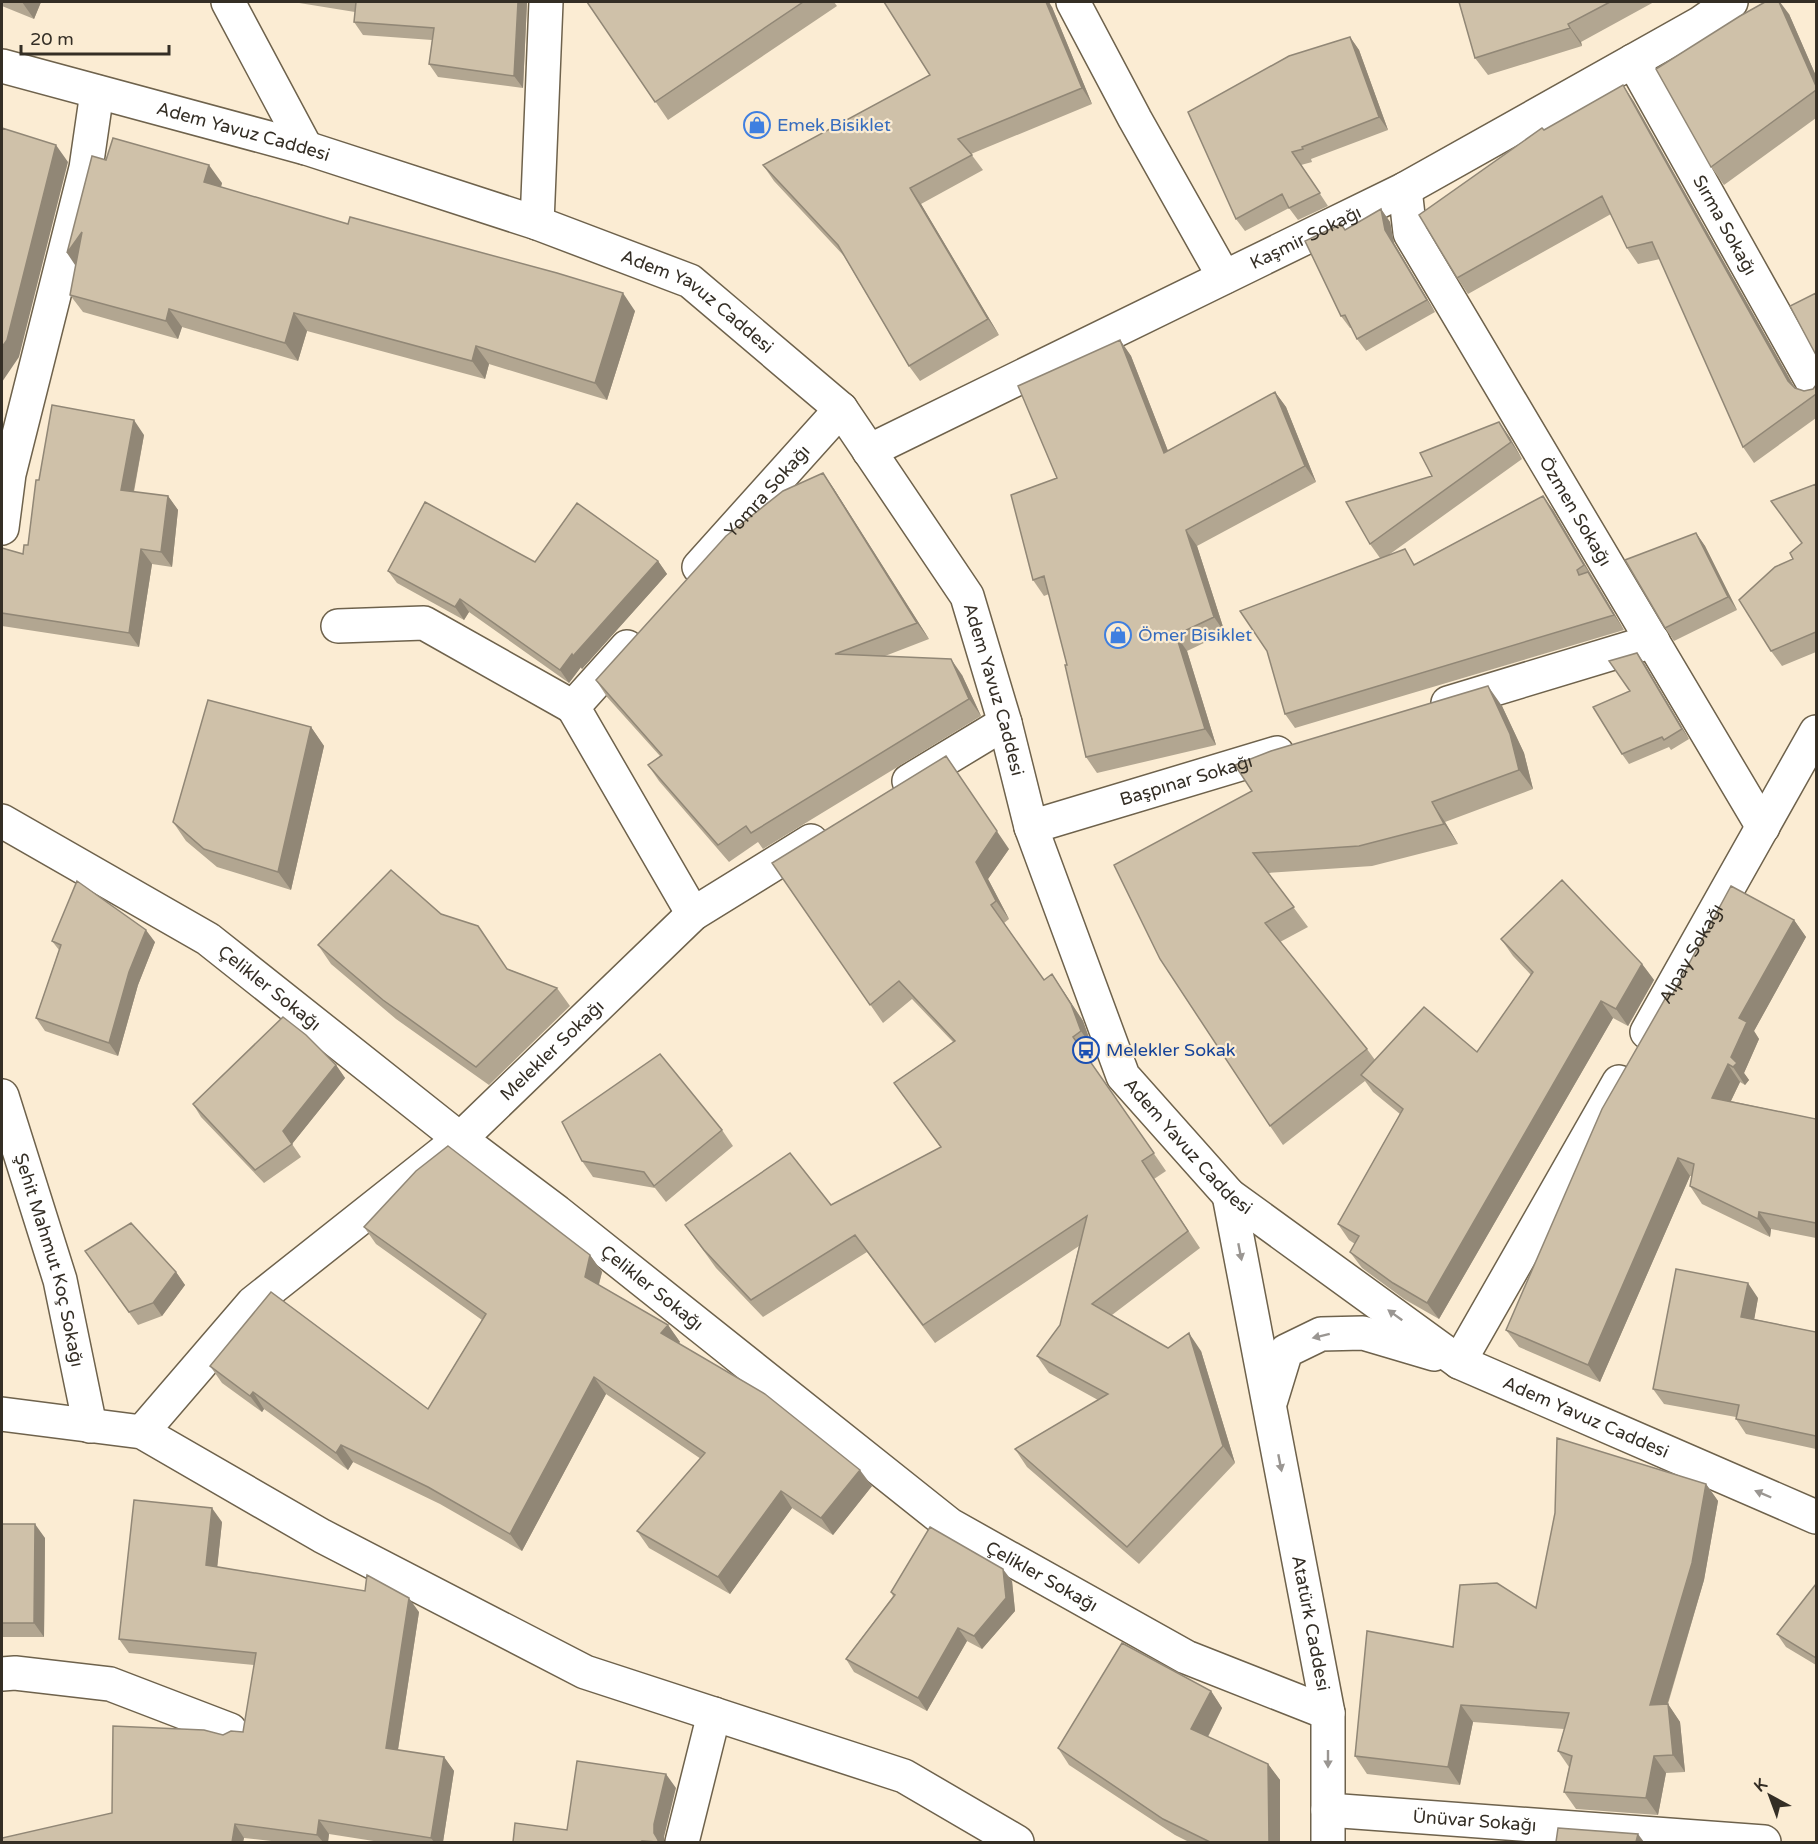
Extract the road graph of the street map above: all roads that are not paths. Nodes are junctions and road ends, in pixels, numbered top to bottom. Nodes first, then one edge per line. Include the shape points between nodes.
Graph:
1 (228, 2) edge
2 (546, 2) edge
3 (1073, 2) edge
4 (1731, 2) edge
5 (1633, 61) junction
6 (2, 66) edge
7 (97, 92) junction
8 (306, 148) junction
9 (1405, 189) junction
10 (537, 223) junction
11 (1224, 277) junction
12 (1816, 388) edge
13 (841, 409) junction
14 (869, 451) junction
15 (2, 528) edge
16 (683, 584) edge
17 (338, 626) dead end
18 (644, 628) edge
19 (1653, 641) junction
20 (573, 707) junction
21 (1416, 712) edge
22 (1005, 723) junction
23 (1816, 732) edge
24 (1303, 746) edge
25 (887, 795) edge
26 (2, 821) edge
27 (836, 826) edge
28 (1031, 827) junction
29 (1763, 827) junction
30 (693, 914) junction
31 (2, 1096) edge
32 (460, 1139) junction
33 (1229, 1195) junction
34 (1459, 1362) junction
35 (1269, 1406) junction
36 (2, 1414) edge
37 (90, 1426) junction
38 (142, 1432) junction
39 (1816, 1517) edge
40 (2, 1674) edge
41 (1328, 1713) junction
42 (714, 1714) junction
43 (230, 1730) edge
44 (1328, 1810) junction
45 (682, 1842) edge
46 (1017, 1842) edge
47 (1328, 1842) edge
48 (1764, 1842) edge

1 - 8 street
2 - 10 street
3 - 11 street via 1134,120
4 - 5 street, Kaşmir Sokağı
5 - 9 street, Kaşmir Sokağı
5 - 12 street, Sırma Sokağı
6 - 7 street, Adem Yavuz Caddesi
7 - 8 street, Adem Yavuz Caddesi
7 - 15 street via 86,168 9,474
8 - 10 street, Adem Yavuz Caddesi
9 - 11 street, Kaşmir Sokağı
9 - 19 street, Özmen Sokağı via 1410,233
10 - 13 street, Adem Yavuz Caddesi via 690,281
11 - 14 street, Kaşmir Sokağı
13 - 14 street, Adem Yavuz Caddesi
13 - 16 street, Yomra Sokağı
14 - 22 street, Adem Yavuz Caddesi via 967,596
17 - 20 street via 423,623
18 - 20 street
19 - 21 street
19 - 29 street, Özmen Sokağı
20 - 30 street
22 - 25 street
22 - 28 street, Adem Yavuz Caddesi
23 - 29 street, Alpay Sokağı
24 - 28 street, Başpınar Sokağı
26 - 32 street, Çelikler Sokağı via 208,939
27 - 30 street, Melekler Sokağı
28 - 33 street, Adem Yavuz Caddesi via 1123,1076
29 - 34 street, Alpay Sokağı
30 - 32 street, Melekler Sokağı
31 - 37 street, Şehit Mahmut Koç Sokağı via 60,1280
32 - 38 street, Melekler Sokağı via 254,1303
32 - 41 street, Çelikler Sokağı via 950,1525 1186,1657
34 -> 33 street, Adem Yavuz Caddesi
33 -> 35 street, Atatürk Caddesi
34 -> 35 street, Atatürk Caddesi via 1363,1333 1321,1334 1286,1351
39 -> 34 street, Adem Yavuz Caddesi
35 -> 41 street, Atatürk Caddesi
36 - 37 street
37 - 38 street
38 - 42 street via 322,1536 585,1672
40 - 43 street via 110,1684
41 -> 44 street, Atatürk Caddesi
42 - 45 street
42 - 46 street via 904,1776
44 - 47 street, Atatürk Caddesi
44 - 48 street, Ünüvar Sokağı

